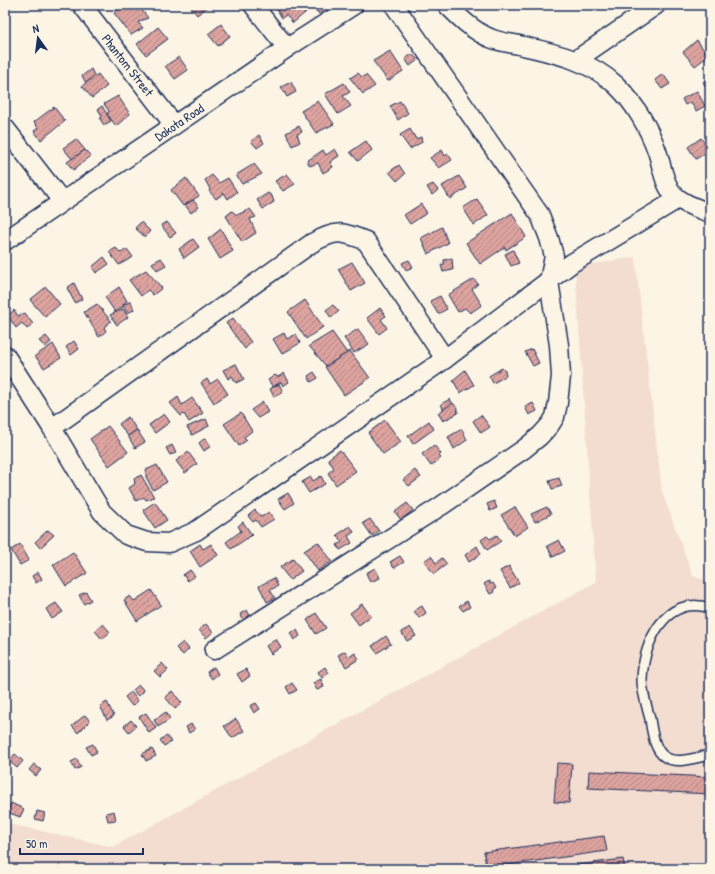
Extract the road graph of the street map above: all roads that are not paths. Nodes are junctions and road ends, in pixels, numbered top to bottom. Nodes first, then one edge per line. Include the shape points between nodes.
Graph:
1 (82, 5) edge
2 (253, 5) edge
3 (354, 5) edge
4 (394, 5) edge
5 (447, 5) edge
6 (656, 5) edge
7 (287, 48) junction
8 (576, 60) junction
9 (174, 125) junction
10 (5, 128) edge
11 (678, 199) junction
12 (62, 201) junction
13 (710, 213) edge
14 (5, 240) edge
15 (549, 281) junction
16 (5, 355) edge
17 (445, 359) junction
18 (52, 428) junction
19 (710, 608) edge
20 (214, 650) dead end
21 (710, 754) edge

1 - 9 street, Phantom Street
2 - 7 street
3 - 7 street, Dakota Road
4 - 15 street via 540,215 554,256
5 - 8 street via 470,26 491,38
6 - 8 street
7 - 9 street, Dakota Road
8 - 11 street via 592,66 617,85 644,121 658,153 666,183
9 - 12 street, Dakota Road
10 - 12 street
11 - 13 street
11 - 15 street via 572,264
12 - 14 street, Dakota Road
15 - 17 street
15 - 20 street via 557,331 560,376 555,416 540,436 441,506
16 - 18 street
17 - 18 street via 196,531 169,543 147,542 126,535 102,512
17 - 18 street via 366,241 345,233 328,234
19 - 21 lane via 696,605 685,607 671,613 660,623 648,646 642,681 659,752 666,758 675,760

